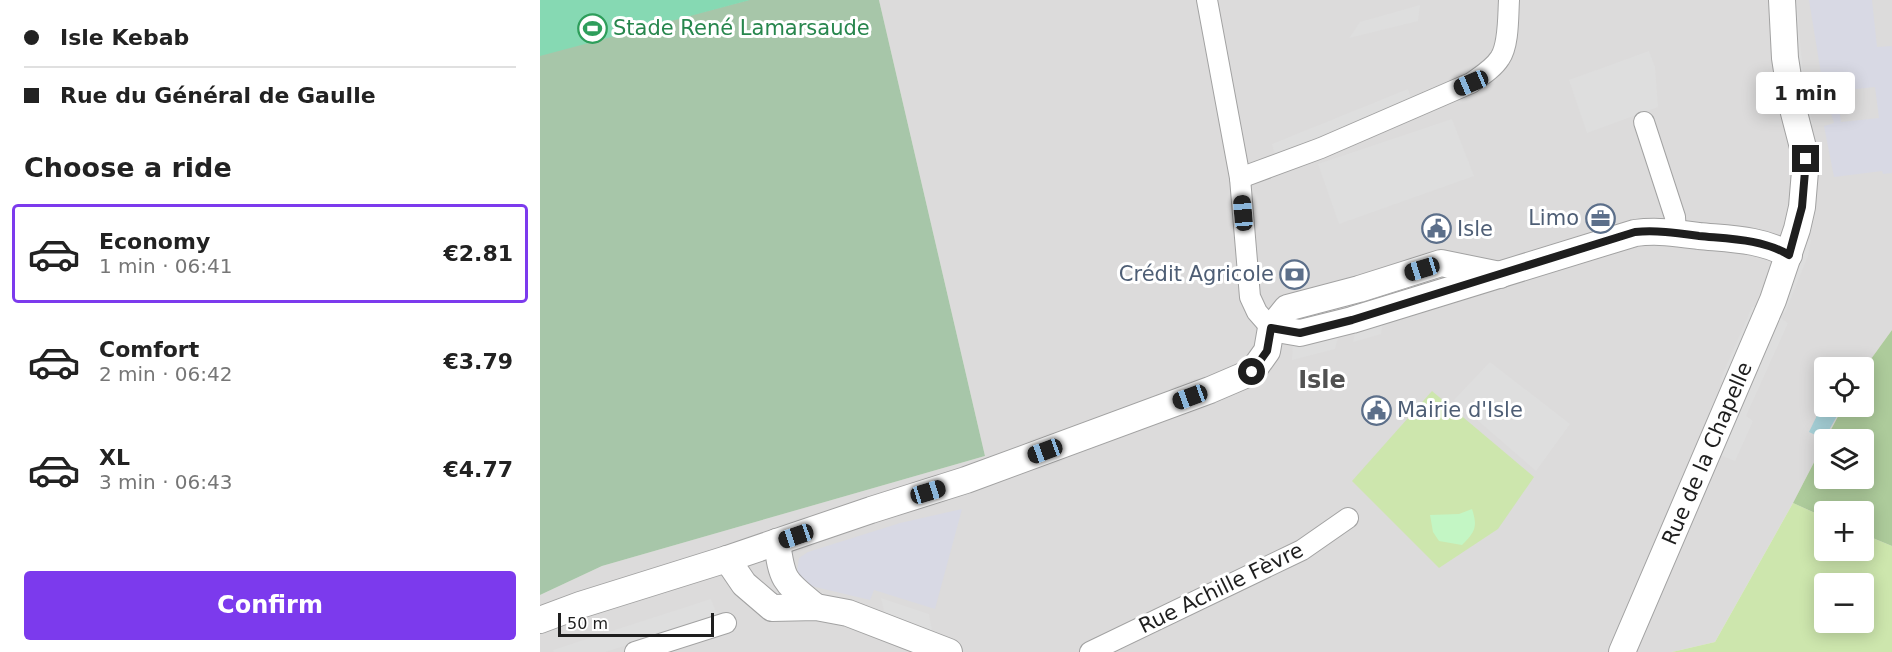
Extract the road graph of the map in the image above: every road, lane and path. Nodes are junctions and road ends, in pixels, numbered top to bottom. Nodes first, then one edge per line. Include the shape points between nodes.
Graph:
1 (1207, 0) edge
2 (1509, 0) edge
3 (1782, 0) edge
4 (1644, 122) dead end
5 (1240, 178) junction
6 (1676, 233) junction
7 (1789, 255) junction
8 (1271, 328) junction
9 (1348, 518) dead end
10 (777, 542) junction
11 (727, 559) junction
12 (816, 607) junction
13 (540, 620) edge
14 (726, 623) dead end
15 (938, 647) edge
16 (635, 652) edge
17 (1090, 652) edge
18 (1622, 652) edge

1 - 5 street
2 - 5 street via 1502,55 1471,83 1321,148
3 - 7 street, Rue de la Chapelle via 1792,109 1806,159 1802,207
4 - 6 street via 1675,217
5 - 8 street via 1250,297
6 - 7 street via 1763,243
6 - 8 street via 1635,232 1500,275 1441,263 1287,308
7 - 18 street, Rue de la Chapelle
8 - 10 street via 1267,351 1252,372 966,480
9 - 17 street, Rue Achille Fèvre via 1302,550
10 - 11 street
10 - 12 street via 781,570 788,585
11 - 12 street via 744,584 772,608
11 - 13 street
12 - 15 street via 849,613
14 - 16 street

